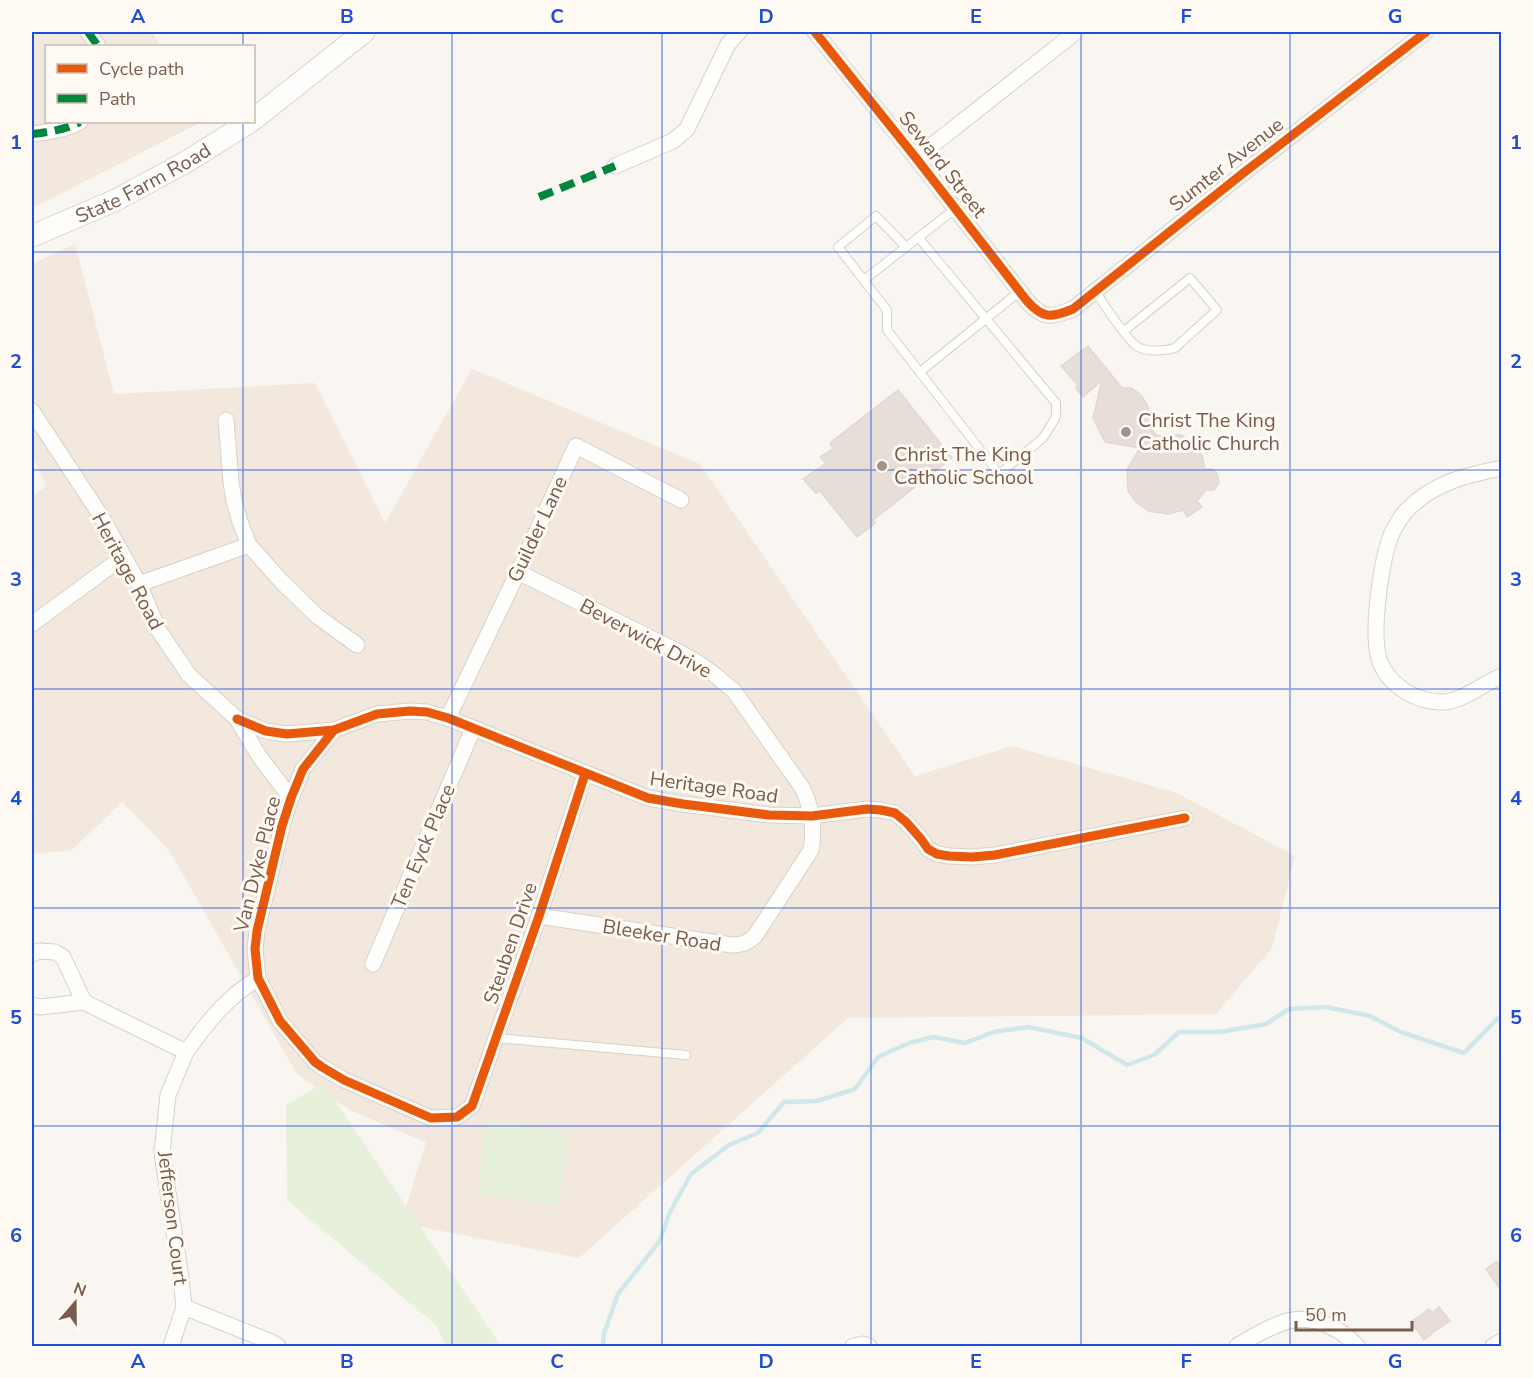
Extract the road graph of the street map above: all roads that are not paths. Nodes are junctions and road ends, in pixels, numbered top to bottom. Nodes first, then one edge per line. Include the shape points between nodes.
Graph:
1 (88, 32) edge
2 (364, 32) edge
3 (739, 32) edge
4 (815, 32) edge
5 (1076, 32) edge
6 (1426, 32) edge
7 (97, 45) edge
8 (255, 118) edge
9 (78, 123) edge
10 (247, 123) edge
11 (32, 134) edge
12 (916, 158) junction
13 (615, 166) dead end
14 (955, 209) junction
15 (32, 236) edge
16 (918, 237) junction
17 (906, 247) junction
18 (864, 280) junction
19 (1095, 291) junction
20 (1019, 292) junction
21 (1045, 315) joint
22 (986, 319) junction
23 (1124, 331) junction
24 (920, 372) junction
25 (32, 411) edge
26 (226, 420) dead end
27 (1502, 468) edge
28 (681, 500) dead end
29 (249, 545) junction
30 (123, 557) junction
31 (518, 572) junction
32 (139, 584) junction
33 (32, 624) edge
34 (357, 645) dead end
35 (1502, 676) edge
36 (448, 718) junction
37 (237, 719) junction
38 (473, 729) junction
39 (334, 730) junction
40 (585, 774) junction
41 (291, 798) junction
42 (812, 816) junction
43 (1185, 818) dead end
44 (539, 916) junction
45 (32, 954) edge
46 (373, 963) dead end
47 (258, 978) junction
48 (84, 1002) junction
49 (32, 1005) edge
50 (496, 1038) junction
51 (186, 1052) junction
52 (686, 1054) dead end
53 (457, 1117) joint
54 (184, 1307) junction
55 (1502, 1341) edge
56 (171, 1347) edge
57 (278, 1347) edge
58 (853, 1347) edge
59 (869, 1347) edge
60 (1237, 1347) edge
61 (1357, 1347) edge
62 (1493, 1347) edge

1 - 7 street
2 - 8 main road, State Farm Road
3 - 13 street via 728,44 687,129 673,141
4 - 12 street, Seward Street
5 - 12 street
6 - 19 street, Sumter Avenue
9 - 11 street
10 - 15 main road, State Farm Road via 116,200
12 - 14 street, Seward Street
14 - 16 lane
14 - 20 street, Seward Street
16 - 17 lane
16 - 22 lane
17 - 18 lane
17 - 18 lane via 876,216 838,247
18 - 24 lane via 887,310 887,330
19 - 21 street, Sumter Avenue via 1072,309
19 - 23 lane
20 - 21 street, Seward Street
20 - 22 lane
22 - 24 lane
22 - 24 lane via 1056,403 1056,417 1043,438 999,474
23 - 23 lane via 1142,349 1166,351 1217,310 1190,278
25 - 30 street, Heritage Road via 101,516
26 - 29 street via 234,501
27 - 35 street via 1433,488 1407,510 1391,535 1376,616 1379,659 1386,673 1400,688 1420,699 1453,700
28 - 31 street, Guilder Lane via 576,446
29 - 32 street
29 - 34 street via 317,616
30 - 32 street, Heritage Road
30 - 33 street
31 - 36 street, Guilder Lane
31 - 42 street, Beverwick Drive via 675,650 716,675 734,691 803,789
32 - 37 street, Heritage Road via 159,631 189,675
36 - 38 street, Heritage Road
36 - 39 street, Heritage Road via 410,711 377,714
37 - 39 street, Heritage Road via 288,734
37 - 41 street, Heritage Road
38 - 40 street, Heritage Road
38 - 46 street, Ten Eyck Place
39 - 41 street, Van Dyke Place via 303,769
40 - 42 street, Heritage Road via 648,798 769,815
40 - 44 street, Steuben Drive
41 - 47 street, Van Dyke Place via 257,931
42 - 43 street, Heritage Road via 867,809 895,813 928,849 937,854 972,857
42 - 44 street, Bleeker Road via 811,850 755,936 742,945
44 - 50 street, Steuben Drive
45 - 48 street via 55,952 63,957
47 - 51 street, Jefferson Court via 221,1008
47 - 53 street, Van Dyke Place via 280,1021 322,1067 431,1118
48 - 49 street
48 - 51 street
50 - 52 lane
50 - 53 street, Steuben Drive via 472,1106
51 - 54 street, Jefferson Court via 168,1095 162,1153
54 - 56 street, Jefferson Court
54 - 57 street
55 - 62 street
58 - 59 street
60 - 61 street via 1294,1319 1324,1323

